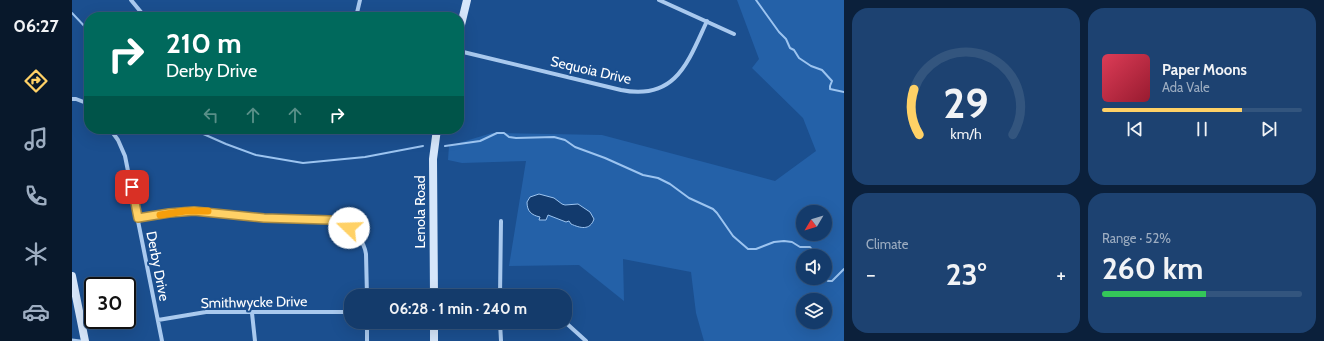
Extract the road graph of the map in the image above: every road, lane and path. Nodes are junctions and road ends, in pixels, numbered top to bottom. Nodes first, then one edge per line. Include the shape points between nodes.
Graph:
1 (131, 0) edge
2 (360, 0) edge
3 (467, 0) edge
4 (659, 0) edge
5 (141, 12) edge
6 (357, 12) edge
7 (464, 12) edge
8 (707, 21) junction
9 (734, 34) dead end
10 (464, 52) edge
11 (72, 99) edge
12 (84, 101) edge
13 (114, 134) edge
14 (436, 134) edge
15 (138, 218) junction
16 (501, 221) dead end
17 (72, 276) edge
18 (367, 289) edge
19 (434, 289) edge
20 (500, 289) edge
21 (344, 312) edge
22 (252, 313) junction
23 (158, 320) junction
24 (572, 328) edge
25 (367, 329) edge
26 (434, 329) edge
27 (500, 329) edge
28 (72, 340) edge
29 (80, 341) edge
30 (85, 341) edge
31 (162, 341) edge
32 (255, 341) edge
33 (367, 341) edge
34 (434, 341) edge
35 (501, 341) edge
36 (586, 341) edge

1 - 5 street
2 - 6 street
3 - 7 main road
4 - 8 street
8 - 9 street
8 - 10 street, Sequoia Drive via 692,56 680,73 666,85 645,91 627,91
11 - 12 street
13 - 15 street, Derby Drive via 125,156
14 - 19 main road, Lenola Road via 433,158
15 - 18 street via 194,211 337,222 354,232 365,248
15 - 23 street, Derby Drive
16 - 20 street
17 - 30 main road
21 - 22 street, Smithwycke Drive
22 - 23 street, Smithwycke Drive via 206,312
22 - 32 street
23 - 31 street, Derby Drive
24 - 36 street
25 - 33 street
26 - 34 main road
27 - 35 street
28 - 29 lane

